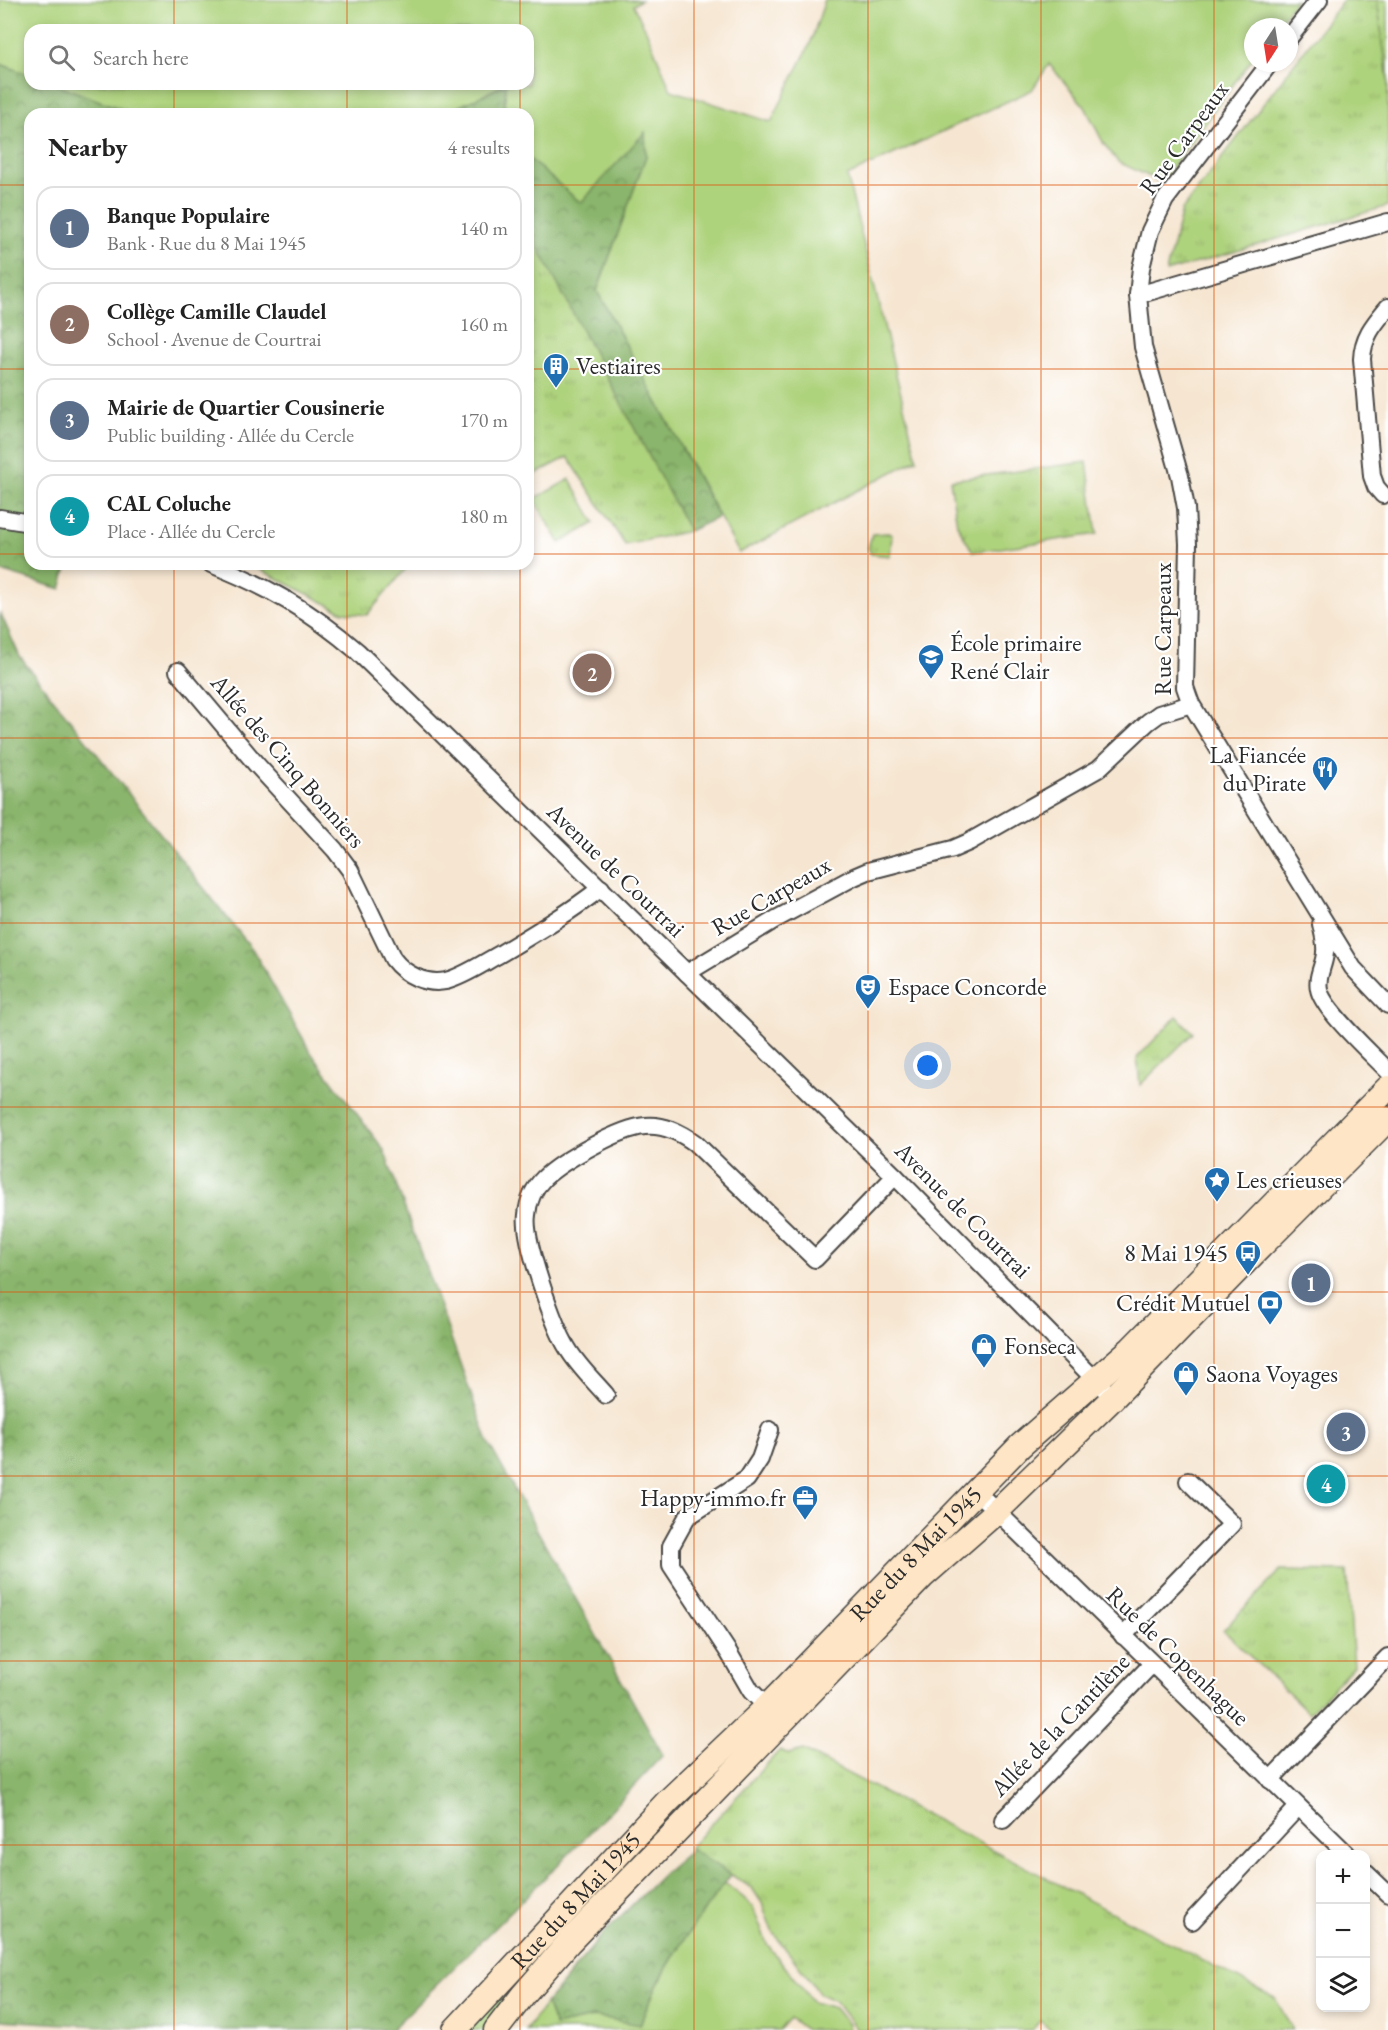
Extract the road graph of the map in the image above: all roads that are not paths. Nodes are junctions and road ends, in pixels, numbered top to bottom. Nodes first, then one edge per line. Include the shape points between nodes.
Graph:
1 (1319, 0) edge
2 (1298, 27) edge
3 (1263, 72) edge
4 (1388, 222) edge
5 (1138, 295) junction
6 (1388, 307) edge
7 (1383, 495) dead end
8 (0, 518) edge
9 (24, 522) edge
10 (224, 570) edge
11 (178, 671) dead end
12 (1191, 704) junction
13 (601, 888) junction
14 (1319, 914) junction
15 (687, 973) junction
16 (1388, 1005) edge
17 (1388, 1071) edge
18 (1388, 1088) edge
19 (1388, 1119) edge
20 (895, 1176) junction
21 (1096, 1379) junction
22 (606, 1395) dead end
23 (1113, 1398) junction
24 (770, 1430) dead end
25 (1188, 1481) dead end
26 (976, 1491) junction
27 (996, 1512) junction
28 (1123, 1636) junction
29 (1388, 1657) edge
30 (1152, 1664) junction
31 (775, 1714) junction
32 (1270, 1780) junction
33 (1298, 1807) junction
34 (1003, 1820) dead end
35 (1343, 1850) edge
36 (1370, 1878) edge
37 (1388, 1894) edge
38 (1192, 1921) dead end
39 (455, 2030) edge
40 (496, 2030) edge

1 - 2 street
3 - 5 street, Rue Carpeaux via 1165,200 1145,246
4 - 5 street
5 - 12 street, Rue Carpeaux via 1146,364 1186,508 1185,687
6 - 7 street via 1366,334 1362,348 1372,476
8 - 9 street
10 - 13 street, Avenue de Courtrai via 302,608 342,639
11 - 13 street, Allée des Cinq Bonniers via 256,764 335,849 354,879 382,941 401,970 413,977 445,981 471,970 561,918
12 - 14 street
12 - 15 street, Rue Carpeaux via 1159,714 1098,769 969,842 854,877
13 - 15 street, Avenue de Courtrai
14 - 16 street via 1353,968
14 - 17 street via 1326,952 1319,981 1322,997
15 - 20 street, Avenue de Courtrai
18 - 21 main road, Rue du 8 Mai 1945 via 1131,1349
19 - 23 main road, Rue du 8 Mai 1945
20 - 21 street, Avenue de Courtrai
20 - 22 street via 815,1259 695,1143 672,1129 644,1126 623,1131 544,1178 529,1203 526,1232 560,1336
21 - 23 street, Avenue de Courtrai
21 - 26 main road, Rue du 8 Mai 1945
23 - 27 main road, Rue du 8 Mai 1945
24 - 31 street via 760,1459 747,1479 687,1517 671,1546 671,1564 751,1691
25 - 28 street via 1232,1524
26 - 27 street, Rue de Copenhague
26 - 31 main road, Rue du 8 Mai 1945
27 - 28 street, Rue de Copenhague
27 - 31 main road, Rue du 8 Mai 1945
28 - 30 street, Rue de Copenhague
29 - 32 street
30 - 32 street, Rue de Copenhague
30 - 34 street, Allée de la Cantilène
31 - 39 main road, Rue du 8 Mai 1945 via 669,1801
31 - 40 main road, Rue du 8 Mai 1945 via 569,1942
32 - 33 street, Rue de Copenhague
33 - 35 street, Rue de Copenhague
33 - 38 street
36 - 37 street

